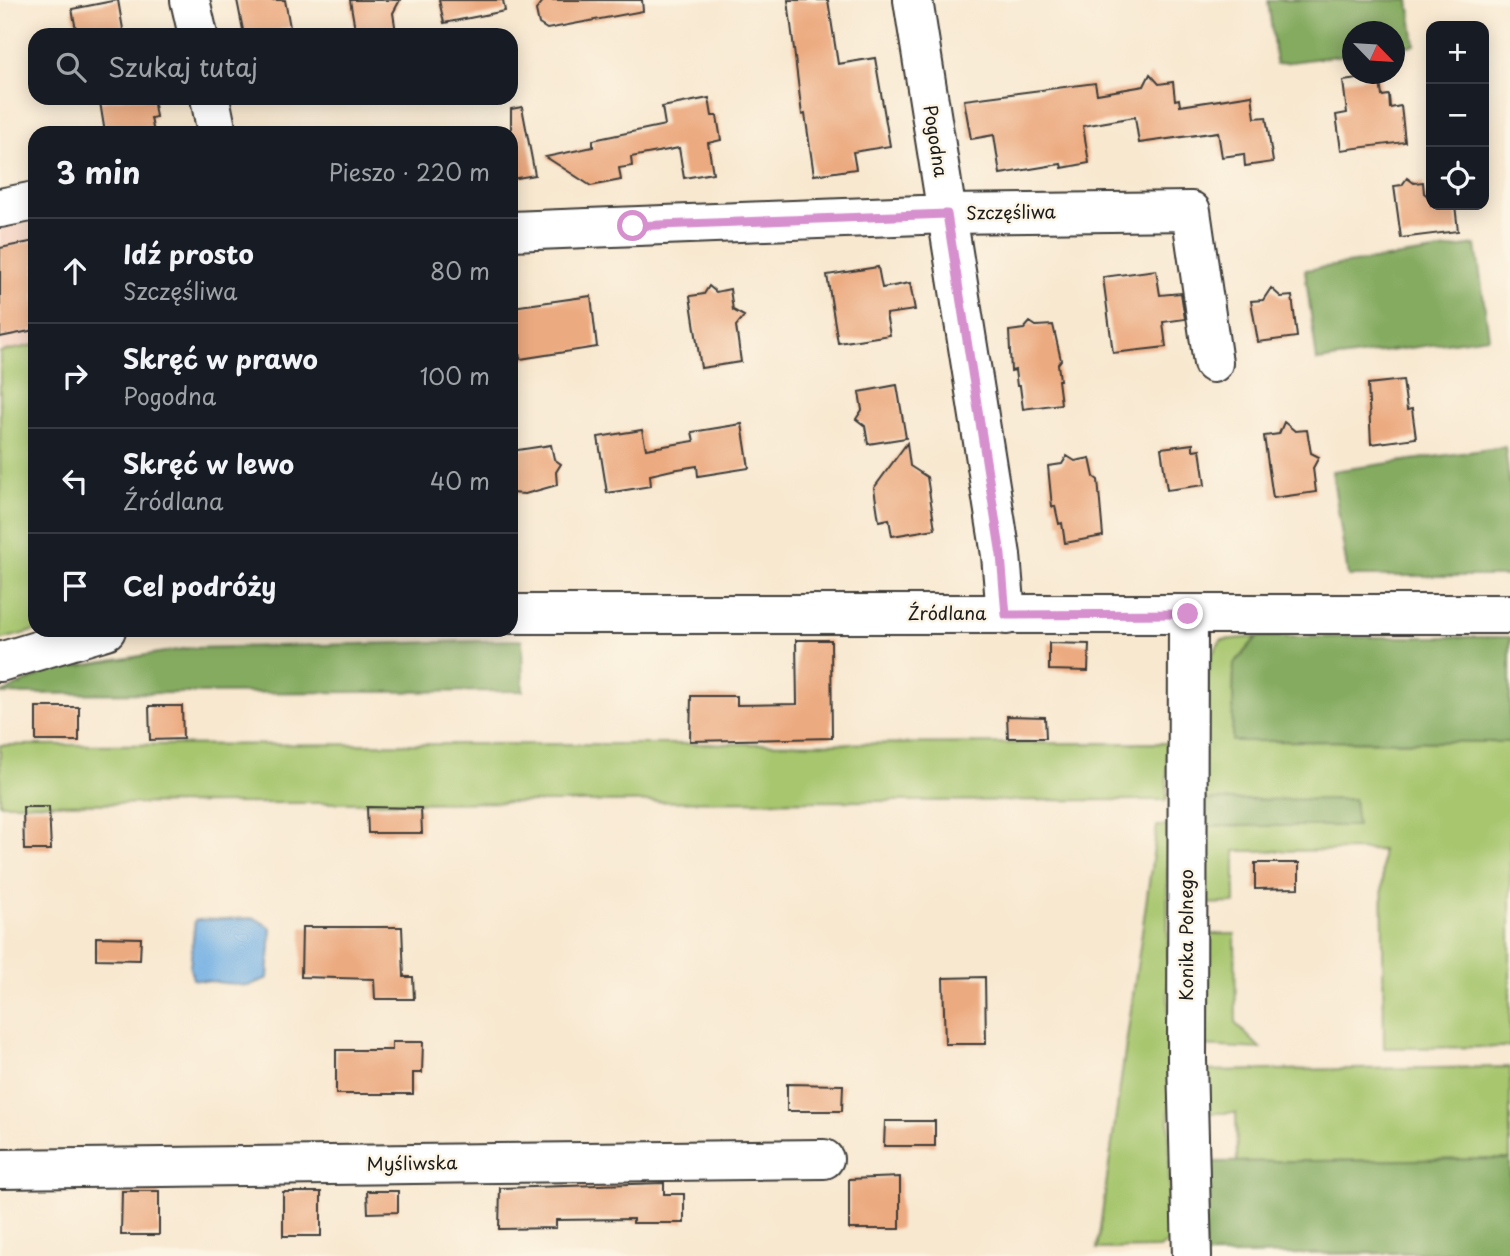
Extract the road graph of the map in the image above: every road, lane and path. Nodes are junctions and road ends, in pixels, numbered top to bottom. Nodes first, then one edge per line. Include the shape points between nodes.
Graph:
1 (190, 0) edge
2 (913, 0) edge
3 (196, 28) edge
4 (211, 105) edge
5 (216, 126) edge
6 (28, 202) edge
7 (0, 208) edge
8 (947, 214) junction
9 (518, 231) edge
10 (1213, 363) dead end
11 (518, 614) edge
12 (1188, 614) junction
13 (1510, 614) edge
14 (1006, 615) junction
15 (83, 637) edge
16 (0, 662) edge
17 (824, 1159) dead end
18 (0, 1168) edge
19 (1192, 1256) edge

1 - 3 street
2 - 8 street, Pogodna
4 - 5 street
6 - 7 street
8 - 9 street, Szczęśliwa
8 - 10 street, Szczęśliwa via 1191,211
8 - 14 street, Pogodna via 1001,555
11 - 14 street, Źródlana
12 - 13 street, Źródlana
12 - 14 street, Źródlana
12 - 19 street, Konika Polnego via 1186,1060
15 - 16 street
17 - 18 street, Myśliwska

